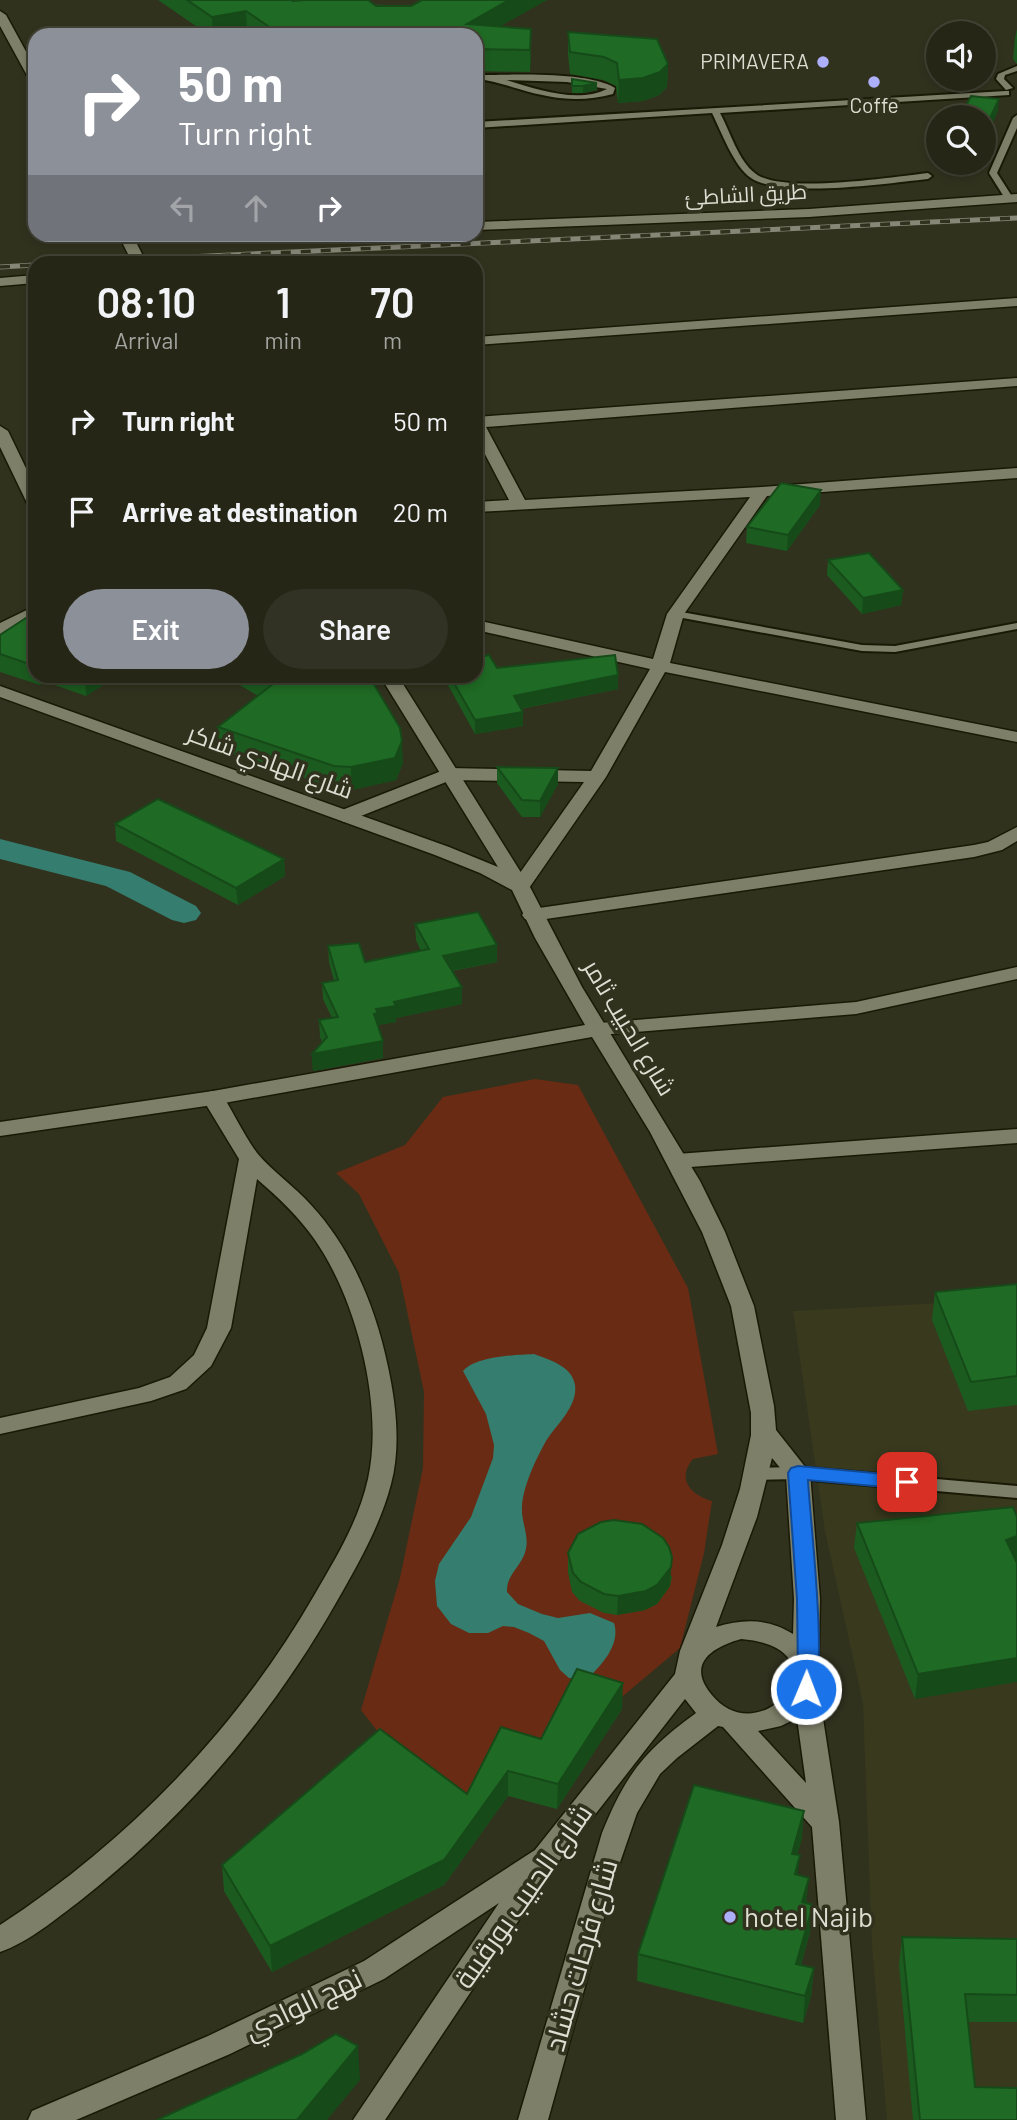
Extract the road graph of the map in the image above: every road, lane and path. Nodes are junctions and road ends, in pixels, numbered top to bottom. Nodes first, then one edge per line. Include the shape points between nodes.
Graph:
1 (6, 3) dead end
2 (1, 16) edge
3 (28, 66) edge
4 (1017, 68) edge
5 (483, 77) edge
6 (487, 77) junction
7 (1011, 89) edge
8 (1017, 100) edge
9 (715, 111) junction
10 (1017, 118) edge
11 (483, 125) edge
12 (928, 176) dead end
13 (1013, 198) edge
14 (483, 226) edge
15 (28, 280) edge
16 (0, 282) edge
17 (1017, 302) edge
18 (483, 340) edge
19 (1017, 382) edge
20 (483, 422) edge
21 (0, 431) edge
22 (483, 436) edge
23 (0, 465) edge
24 (17, 470) junction
25 (1017, 473) edge
26 (28, 490) edge
27 (762, 492) junction
28 (520, 506) junction
29 (483, 507) edge
30 (676, 614) junction
31 (28, 615) edge
32 (1017, 626) edge
33 (483, 627) edge
34 (0, 630) edge
35 (660, 666) junction
36 (394, 683) edge
37 (0, 691) edge
38 (1017, 737) edge
39 (449, 774) junction
40 (597, 777) junction
41 (344, 816) junction
42 (1017, 833) edge
43 (520, 887) junction
44 (532, 915) junction
45 (1017, 973) edge
46 (599, 1029) junction
47 (213, 1098) junction
48 (0, 1129) edge
49 (1013, 1143) edge
50 (250, 1158) junction
51 (677, 1161) junction
52 (0, 1426) edge
53 (764, 1432) junction
54 (798, 1473) junction
55 (755, 1474) junction
56 (1017, 1492) edge
57 (690, 1665) junction
58 (806, 1679) junction
59 (724, 1717) junction
60 (825, 1822) junction
61 (545, 1858) junction
62 (0, 1940) edge
63 (379, 2116) edge
64 (44, 2120) edge
65 (533, 2120) edge
66 (850, 2120) edge

1 - 2 street
2 - 3 street
4 - 7 lane via 1000,79
5 - 6 lane
6 - 6 lane via 567,97 601,95 611,88
7 - 8 lane
7 - 9 lane
9 - 11 lane
9 - 12 lane via 749,173 765,181 806,185
10 - 13 lane via 993,173
13 - 14 street, طريق الشاطئ via 809,214
15 - 16 street
17 - 18 street
19 - 20 street
21 - 24 street
22 - 28 street
23 - 24 street
24 - 26 street
25 - 27 street
27 - 28 street
27 - 30 street
28 - 29 street
30 - 32 lane via 862,648 895,649
30 - 35 street
31 - 34 street
33 - 35 street
35 - 38 street
35 - 40 street
36 - 39 street, شارع الحبيب ثامر
37 - 41 street, شارع الهادي شاكر
39 - 40 street
39 - 41 street
39 - 43 street, شارع الحبيب ثامر
40 - 43 street
41 - 43 street, شارع الهادي شاكر via 487,869
42 - 44 street via 975,851
43 - 44 street, شارع الحبيب ثامر
44 - 46 street, شارع الحبيب ثامر
45 - 46 street via 856,1008
46 - 47 street
46 - 51 street, شارع الحبيب ثامر
47 - 48 street
47 - 50 street
49 - 51 street
50 - 52 street via 219,1328 203,1360 178,1383 143,1395
50 - 62 street via 324,1235 356,1299 374,1358 385,1424 381,1472 358,1540 320,1612 256,1707 108,1863
51 - 53 street, شارع الحبيب ثامر via 736,1284 752,1347
53 - 54 street
53 - 55 street, شارع الحبيب بورقيبة
54 - 55 lane
54 - 56 lane
54 - 58 street via 807,1599
55 - 57 street, شارع الحبيب بورقيبة
57 - 58 street via 714,1636 755,1630 794,1648
57 - 59 street via 691,1691
57 - 61 street, شارع الحبيب بورقيبة
58 - 59 street via 792,1707 770,1720
58 - 60 street
59 - 60 street
59 - 65 street, شارع فرحات حشاد via 664,1754 635,1792 597,1894
60 - 66 street
61 - 63 street, شارع الحبيب بورقيبة
61 - 64 street, نهج الوادي via 374,1970 219,2045

